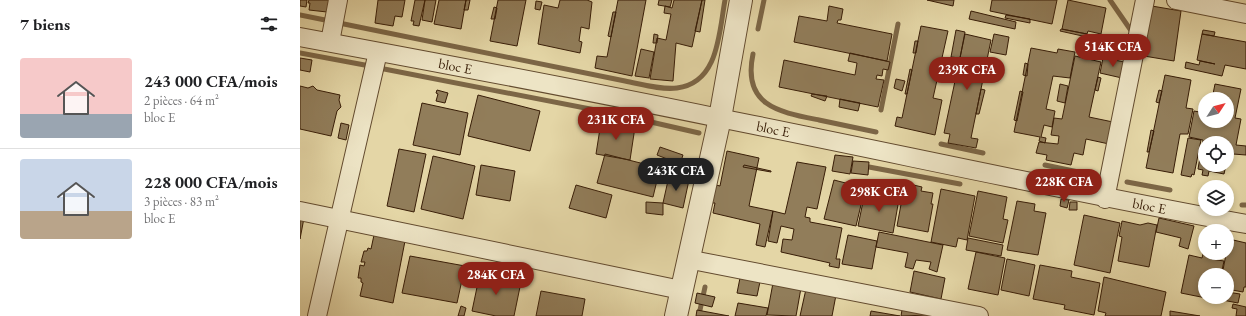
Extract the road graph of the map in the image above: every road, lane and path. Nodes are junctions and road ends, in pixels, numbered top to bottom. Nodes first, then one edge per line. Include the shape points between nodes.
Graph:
1 (338, 0) edge
2 (741, 0) edge
3 (1145, 0) edge
4 (1176, 0) edge
5 (1246, 14) edge
6 (300, 37) edge
7 (330, 42) junction
8 (378, 52) junction
9 (720, 118) junction
10 (1105, 199) junction
11 (300, 211) edge
12 (339, 218) junction
13 (1246, 224) edge
14 (688, 259) junction
15 (681, 290) junction
16 (317, 316) edge
17 (676, 316) edge
18 (979, 316) edge

1 - 7 street
2 - 9 street
3 - 10 street
4 - 5 street
6 - 7 street, bloc E
7 - 8 street, bloc E
8 - 9 street, bloc E
8 - 12 street
9 - 10 street, bloc E
9 - 14 street
10 - 13 street, bloc E
11 - 12 street
12 - 15 street
12 - 16 street
14 - 15 street
14 - 18 street
15 - 17 street

